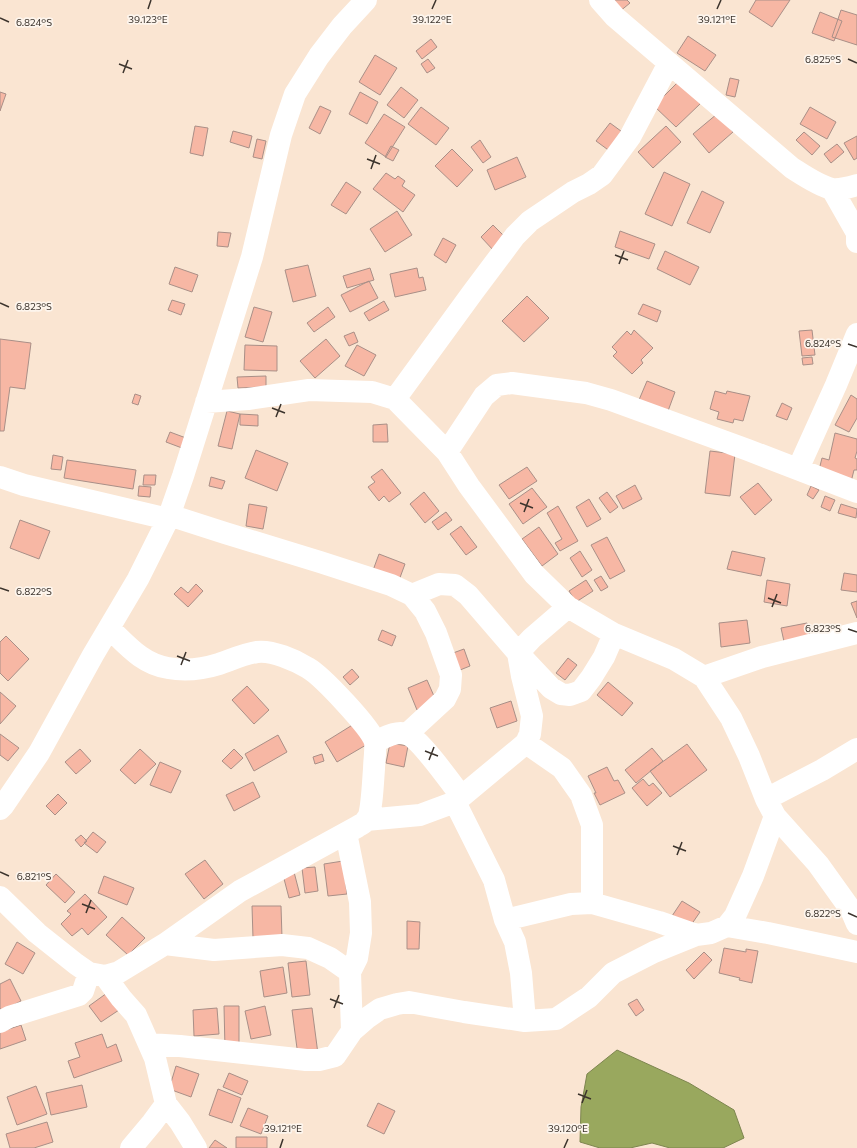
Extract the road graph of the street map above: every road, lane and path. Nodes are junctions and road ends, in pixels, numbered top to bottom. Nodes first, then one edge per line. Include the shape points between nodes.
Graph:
1 (366, 0) edge
2 (600, 0) edge
3 (669, 63) junction
4 (857, 185) edge
5 (832, 189) junction
6 (857, 242) edge
7 (857, 334) edge
8 (396, 399) junction
9 (206, 402) junction
10 (447, 452) junction
11 (798, 469) junction
12 (0, 477) edge
13 (857, 492) edge
14 (169, 517) junction
15 (412, 595) junction
16 (568, 607) junction
17 (110, 628) junction
18 (857, 633) edge
19 (614, 634) junction
20 (518, 654) junction
21 (704, 677) junction
22 (406, 734) junction
23 (375, 742) junction
24 (526, 743) junction
25 (857, 749) edge
26 (458, 799) junction
27 (771, 808) junction
28 (0, 809) edge
29 (366, 820) junction
30 (346, 833) junction
31 (0, 897) edge
32 (592, 903) junction
33 (505, 920) junction
34 (857, 924) edge
35 (727, 926) junction
36 (696, 935) junction
37 (164, 944) junction
38 (857, 952) edge
39 (350, 972) junction
40 (97, 975) junction
41 (525, 1021) junction
42 (0, 1022) edge
43 (352, 1031) junction
44 (149, 1044) junction
45 (166, 1104) junction
46 (131, 1148) edge
47 (196, 1148) edge

1 - 9 street via 319,56 295,94 281,135 252,257
2 - 3 street
3 - 5 street via 792,168 814,182
3 - 8 street via 630,137 602,175 530,221 515,236
4 - 5 street
5 - 6 street via 856,233
7 - 11 street
8 - 9 street via 372,392 309,390
8 - 10 street
9 - 14 street
10 - 11 street via 484,396 497,385 512,383 586,393 611,400
10 - 16 street via 534,574
11 - 13 street
12 - 14 street
14 - 15 street via 320,562 391,585
14 - 17 street via 138,580
15 - 20 street via 439,584 455,585 468,595
15 - 22 street via 425,611 436,633 451,675 450,689 445,699
16 - 19 street
16 - 20 street via 532,638
17 - 23 street via 149,662 168,668 192,669 217,665 257,652 274,653 288,658 309,668 339,695 367,728
17 - 28 street via 39,753
18 - 21 street via 762,657
19 - 20 street via 591,678 581,691 570,696 551,688
19 - 21 street via 674,659
20 - 24 street via 532,716
21 - 27 street via 731,718
22 - 23 street via 396,733
22 - 26 street via 413,737 432,758
23 - 29 street via 371,806
24 - 26 street
24 - 32 street via 562,768 581,795 592,825
25 - 27 street via 822,770
26 - 29 street via 420,815
26 - 33 street via 494,880
27 - 34 street via 818,864
27 - 35 street via 750,882 735,916
29 - 30 street
30 - 37 street via 240,891
30 - 39 street via 360,902 361,926 357,958
31 - 40 street via 37,933
32 - 33 street via 572,904
32 - 36 street
33 - 41 street via 514,942 521,973
35 - 36 street via 711,933
35 - 38 street
36 - 41 street via 654,952 613,973 589,997 556,1020
37 - 39 street via 214,950 282,945 308,948 330,958
37 - 40 street via 119,972
39 - 43 street
40 - 42 street via 79,995
40 - 44 street via 136,1015
41 - 43 street via 409,1002 380,1009
43 - 44 street via 335,1056 319,1060
44 - 45 street
45 - 46 street
45 - 47 street

